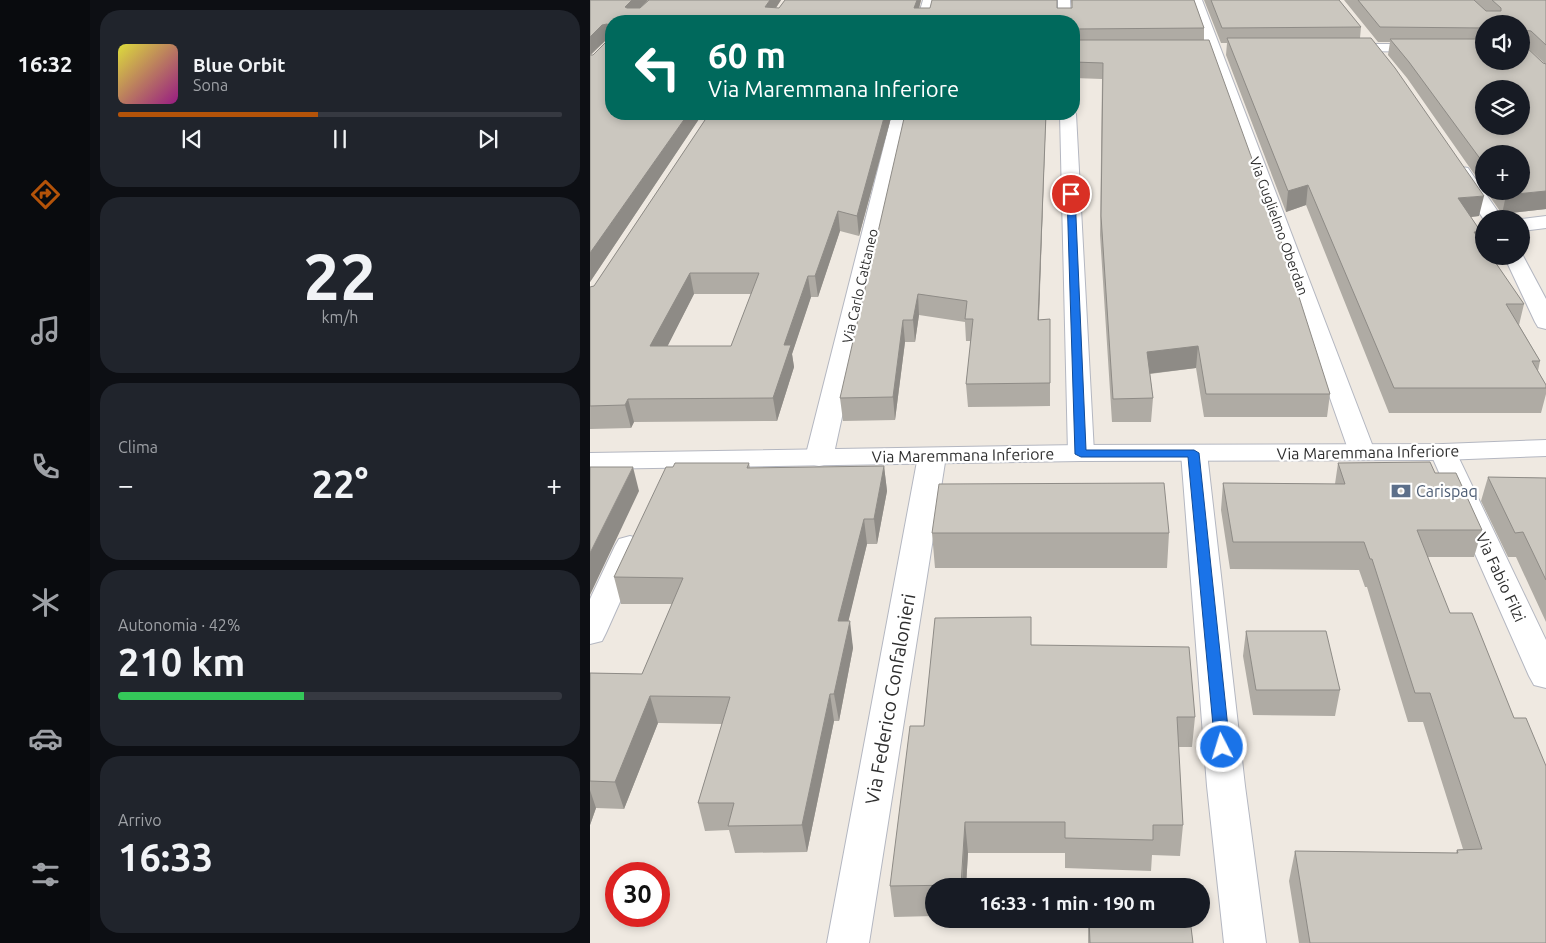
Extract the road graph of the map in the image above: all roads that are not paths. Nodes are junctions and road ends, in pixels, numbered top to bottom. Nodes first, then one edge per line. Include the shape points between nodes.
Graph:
1 (929, 0) edge
2 (1064, 0) edge
3 (1196, 0) edge
4 (925, 15) edge
5 (1065, 15) edge
6 (1359, 33) edge
7 (1322, 48) edge
8 (1372, 48) junction
9 (1475, 48) edge
10 (1383, 62) edge
11 (899, 120) edge
12 (1068, 120) edge
13 (1456, 162) edge
14 (1487, 210) edge
15 (1546, 222) edge
16 (1530, 224) edge
17 (1518, 265) edge
18 (1546, 322) edge
19 (1546, 448) edge
20 (1362, 452) junction
21 (1443, 452) junction
22 (1194, 453) junction
23 (1081, 454) junction
24 (932, 456) junction
25 (819, 458) junction
26 (590, 461) edge
27 (642, 521) edge
28 (590, 633) edge
29 (1546, 676) edge
30 (848, 943) edge
31 (1245, 943) edge

1 - 4 street
2 - 5 street
3 - 20 street, Via Guglielmo Oberdan via 1211,49
6 - 8 street
7 - 8 street
8 - 9 street
8 - 10 street
11 - 25 street, Via Carlo Cattaneo
12 - 23 street
13 - 14 street
15 - 16 street
17 - 18 street
19 - 21 street, Via Maremmana Inferiore
20 - 21 street, Via Maremmana Inferiore
20 - 22 street, Via Maremmana Inferiore
21 - 29 street, Via Fabio Filzi
22 - 23 street, Via Maremmana Inferiore
22 - 31 street via 1226,786
23 - 24 street, Via Maremmana Inferiore
24 - 25 street, Via Maremmana Inferiore
24 - 30 street, Via Federico Confalonieri
25 - 26 street, Via Maremmana Inferiore via 664,473
27 - 28 street

